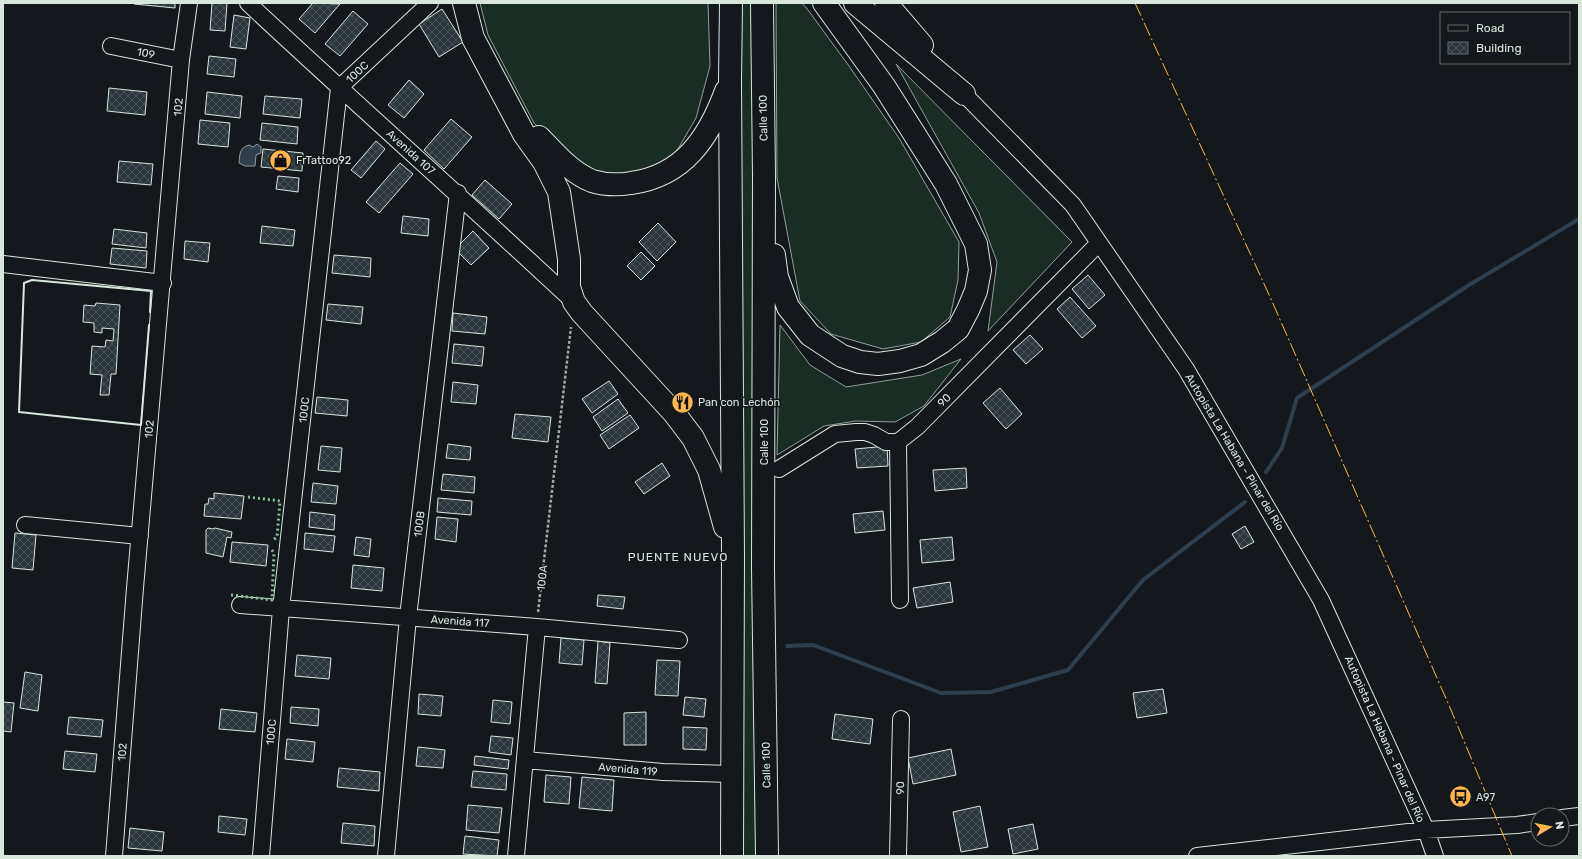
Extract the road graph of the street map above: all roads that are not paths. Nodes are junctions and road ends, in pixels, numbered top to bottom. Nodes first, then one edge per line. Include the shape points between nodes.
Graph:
1 (189, 3) edge
2 (248, 3) edge
3 (430, 3) edge
4 (464, 3) edge
5 (474, 3) edge
6 (731, 3) edge
7 (762, 3) edge
8 (824, 3) edge
9 (855, 3) edge
10 (886, 3) edge
11 (110, 46) dead end
12 (181, 60) junction
13 (730, 81) junction
14 (339, 88) junction
15 (964, 94) junction
16 (764, 176) junction
17 (458, 194) junction
18 (1099, 243) junction
19 (3, 264) edge
20 (163, 283) junction
21 (574, 302) junction
22 (898, 442) junction
23 (779, 469) dead end
24 (25, 525) dead end
25 (140, 536) junction
26 (733, 557) junction
27 (900, 600) dead end
28 (240, 605) dead end
29 (281, 609) junction
30 (408, 617) junction
31 (537, 627) junction
32 (680, 640) dead end
33 (901, 719) dead end
34 (525, 760) junction
35 (732, 774) junction
36 (1530, 823) edge
37 (1426, 830) junction
38 (114, 856) edge
39 (261, 856) edge
40 (386, 856) edge
41 (516, 856) edge
42 (732, 856) edge
43 (767, 856) edge
44 (898, 856) edge
45 (1196, 856) edge
46 (1435, 856) edge

1 - 12 street, 102
2 - 14 street, Avenida 107
3 - 14 street, 100C
4 - 21 highway via 473,38 524,134 544,162 560,192 569,259 569,287
5 - 13 highway via 482,40 530,128 567,166 592,181 617,185 644,182 671,171 695,150 709,129
6 - 13 highway
7 - 16 highway, Calle 100
8 - 16 highway via 884,86 942,178 976,244 980,270 976,291 958,329 921,355 878,364 842,356 810,334 788,307 777,277
9 - 15 highway, Autopista La Habana - Pinar del Río
10 - 15 highway, Autopista La Habana - Pinar del Río
11 - 12 street, 109
12 - 20 street, 102
13 - 26 highway
14 - 17 street, Avenida 107
14 - 29 street, 100C
15 - 18 street, Autopista La Habana - Pinar del Río via 1073,205
16 - 43 highway, Calle 100 via 763,568
17 - 21 street, Avenida 107
17 - 30 street, 100B
18 - 22 street, 90 via 917,427
18 - 37 street, Autopista La Habana - Pinar del Río via 1186,369 1321,600
19 - 20 street
20 - 25 street, 102
21 - 26 highway via 582,314 674,412 693,438 709,470
22 - 23 street via 886,442 874,434 865,432 835,434
22 - 27 street
24 - 25 street
25 - 38 street, 102
26 - 35 highway
28 - 29 street, Avenida 117
29 - 30 street, Avenida 117
29 - 39 street, 100C
30 - 31 street, Avenida 117
30 - 40 street, 100B
31 - 32 street, Avenida 117
31 - 34 street
33 - 44 street, 90
34 - 35 street, Avenida 119 via 663,772
34 - 41 street
35 - 42 highway
36 - 37 street
37 - 45 street
37 - 46 street, Autopista La Habana - Pinar del Río

